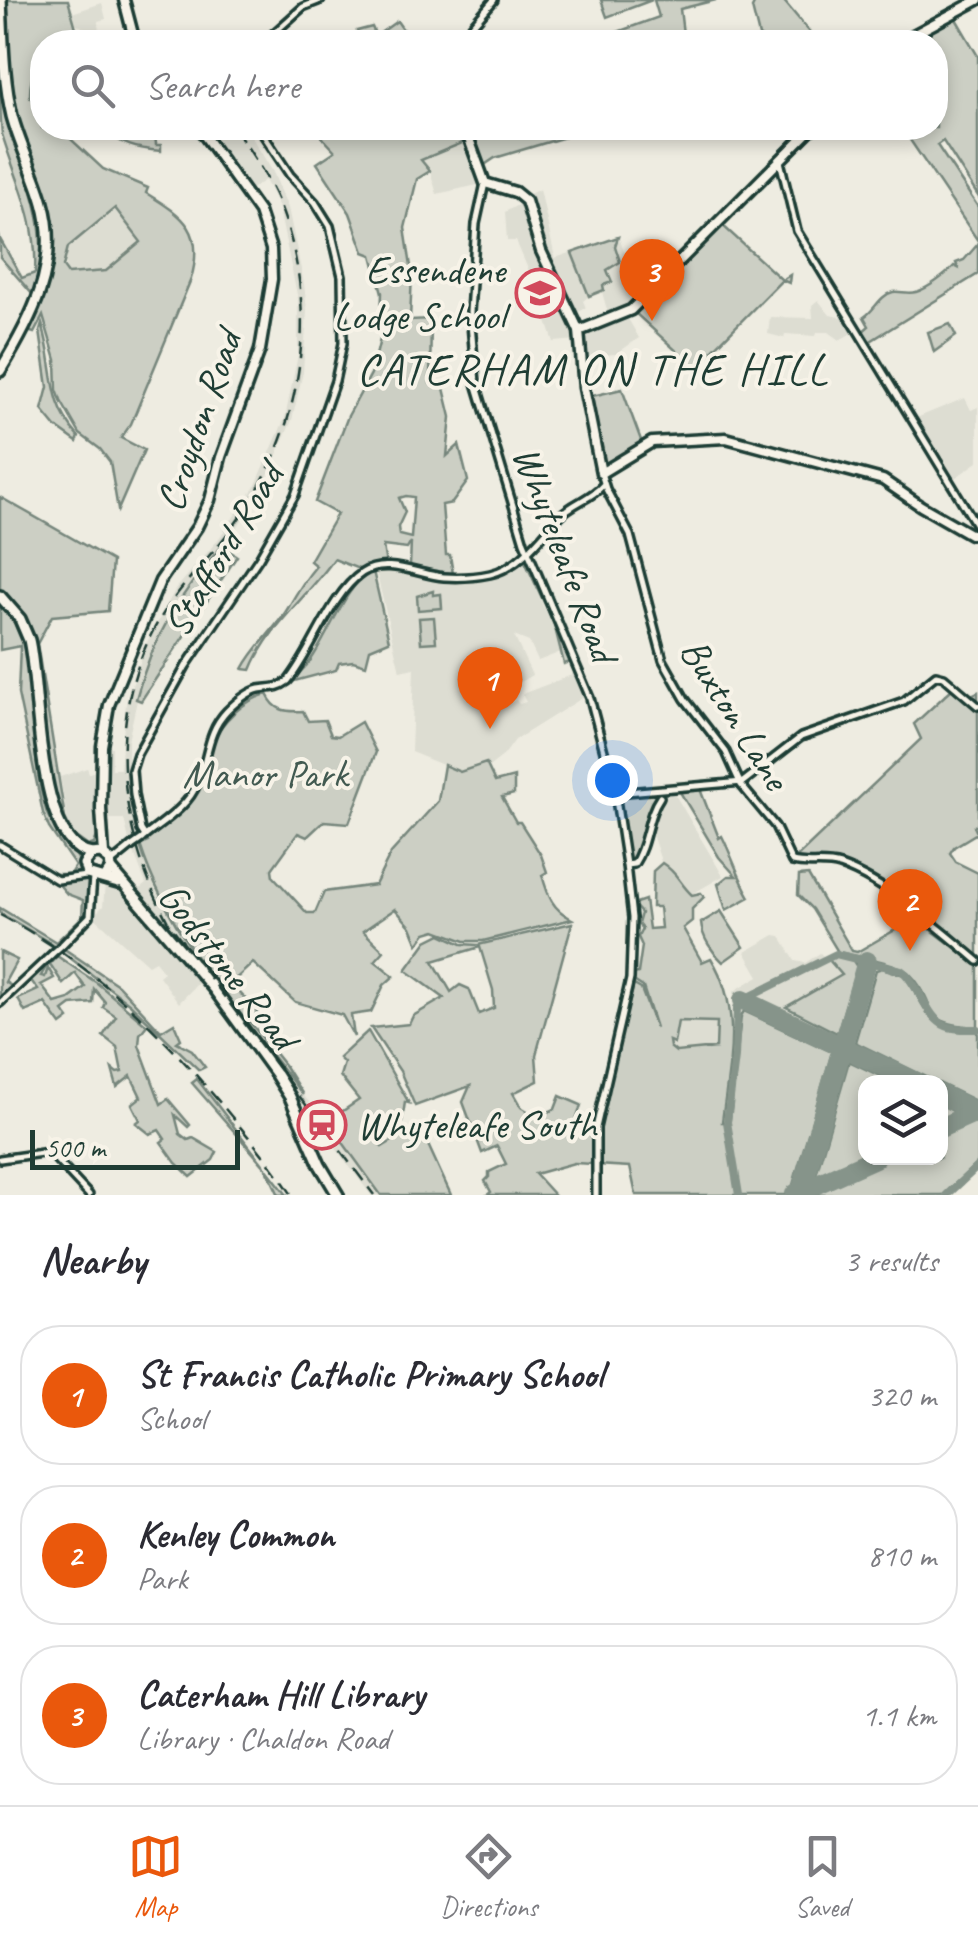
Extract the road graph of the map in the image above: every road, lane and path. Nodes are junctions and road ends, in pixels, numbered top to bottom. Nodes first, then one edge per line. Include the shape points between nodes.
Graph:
1 (1, 0) edge
2 (124, 0) edge
3 (321, 0) edge
4 (494, 0) edge
5 (978, 0) edge
6 (132, 30) edge
7 (277, 30) edge
8 (468, 30) edge
9 (922, 30) edge
10 (0, 56) edge
11 (209, 140) edge
12 (267, 140) edge
13 (469, 140) edge
14 (800, 140) edge
15 (780, 161) junction
16 (485, 183) junction
17 (579, 331) junction
18 (0, 362) edge
19 (0, 371) edge
20 (601, 473) junction
21 (604, 485) junction
22 (978, 531) edge
23 (528, 549) junction
24 (0, 599) edge
25 (978, 706) edge
26 (739, 782) junction
27 (615, 793) junction
28 (658, 793) junction
29 (144, 837) junction
30 (0, 845) edge
31 (98, 866) junction
32 (629, 867) junction
33 (978, 960) edge
34 (0, 1003) edge
35 (0, 1159) edge
36 (89, 1195) edge
37 (338, 1195) edge
38 (596, 1195) edge

1 - 19 highway via 10,104 44,204 48,244 35,308
2 - 6 main road
3 - 7 street via 303,6
4 - 8 street
5 - 9 main road
10 - 18 highway via 5,103 40,204 44,241 31,308
11 - 31 main road, Croydon Road via 260,212 271,249 270,290 260,350 207,508 160,581 109,705
12 - 29 street, Stafford Road via 330,226 342,276 343,344 296,495 137,754 134,795
13 - 16 main road
14 - 15 main road
15 - 17 main road via 631,310
15 - 22 street via 798,231
16 - 17 main road via 526,201
16 - 23 street, Whyteleafe Road via 470,312 473,364
17 - 20 main road
20 - 21 street, Buxton Lane
20 - 22 main road via 652,442 722,437 882,480 970,534
21 - 23 street
21 - 26 street, Buxton Lane via 632,540 658,649
23 - 27 street, Whyteleafe Road via 590,698
23 - 29 street via 490,574 448,577 390,567 360,574 288,681 250,692 225,713 190,796
24 - 31 highway, Godstone Road via 25,642 51,816 59,832
25 - 26 street via 936,675 895,706 801,736
26 - 28 street
26 - 33 street, Buxton Lane via 775,826 792,862 827,863 861,876
27 - 28 street
27 - 32 street, Whyteleafe Road
28 - 32 street
29 - 31 street, bridge
30 - 31 street via 51,877 65,880
31 - 34 street, bridge via 90,916
31 - 37 highway, Godstone Road via 135,898 257,1048
32 - 38 street, Whyteleafe Road via 630,979 596,1128
35 - 36 street via 49,1152

